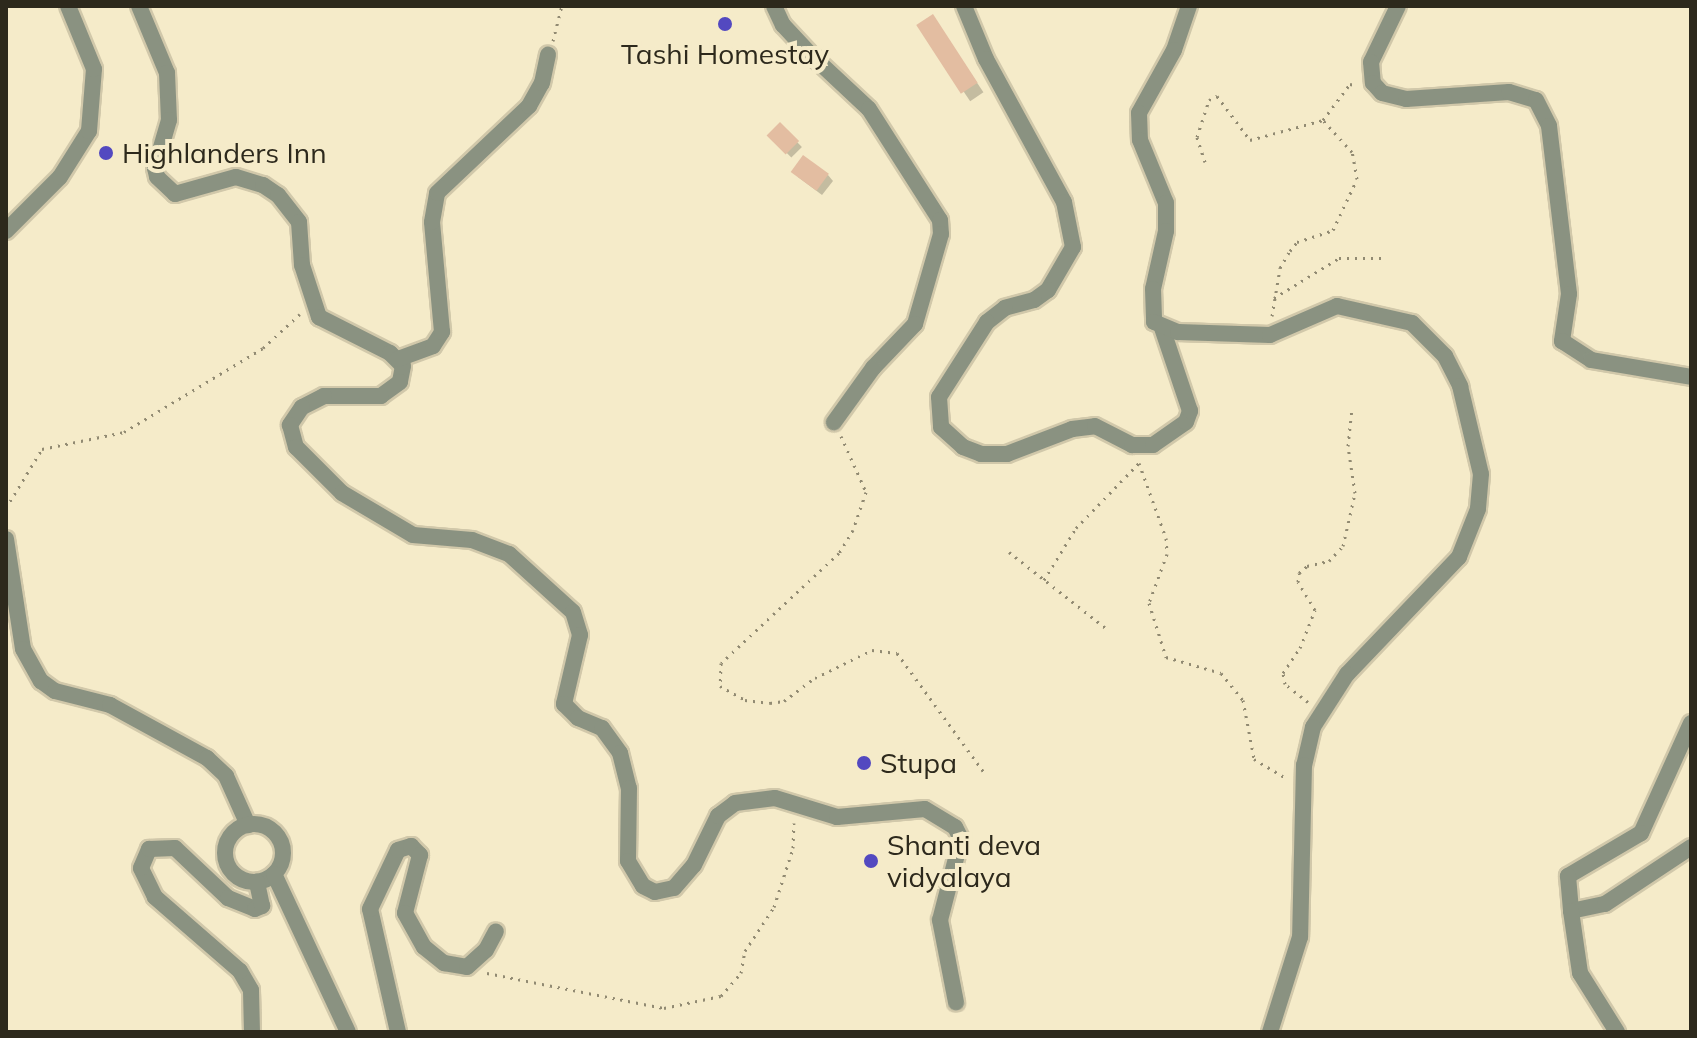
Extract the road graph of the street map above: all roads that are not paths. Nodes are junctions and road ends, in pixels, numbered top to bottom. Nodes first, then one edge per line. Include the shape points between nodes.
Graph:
1 (68, 6) edge
2 (139, 6) edge
3 (774, 6) edge
4 (964, 6) edge
5 (1189, 6) edge
6 (1398, 6) edge
7 (548, 55) road end
8 (6, 231) edge
9 (1162, 328) junction
10 (398, 359) junction
11 (1691, 377) edge
12 (834, 422) road end
13 (6, 539) edge
14 (1691, 723) edge
15 (248, 825) junction
16 (1691, 847) edge
17 (274, 874) junction
18 (257, 882) junction
19 (1571, 911) junction
20 (496, 931) dead end
21 (956, 1002) dead end
22 (252, 1032) edge
23 (348, 1032) edge
24 (398, 1032) edge
25 (1270, 1032) edge
26 (1617, 1032) edge

1 - 8 street via 94,69 89,131 60,177
2 - 10 street via 169,85 169,120 157,177 175,194 236,177 278,195 299,222 310,303 336,329
3 - 12 street via 783,25 869,109 940,220 941,234 915,324 873,368
4 - 9 street via 986,59 1064,202 1073,247 1048,290 1005,308 987,322 939,397 941,427 963,447 981,454 1007,454 1072,429 1095,426 1132,445 1163,440 1186,422 1190,411
5 - 9 street via 1174,50 1144,98 1137,127 1166,203 1151,313
6 - 11 street via 1371,62 1373,83 1382,93 1406,99 1509,92 1536,100 1549,126 1569,294 1562,341 1591,360
7 - 10 street via 542,83 529,106 437,193 432,222 442,332 433,346
9 - 25 street via 1270,335 1337,306 1412,323 1445,356 1460,386 1481,474 1478,509 1459,557 1347,674 1321,710 1308,744 1300,937
10 - 21 street via 403,376 381,396 324,396 302,407 290,425 296,447 342,493 405,531 493,545 509,554 573,612 580,635 564,704 578,718 602,728 620,753 629,788 628,861 643,886 655,892 674,888 694,865 718,816 735,803 775,798 837,817 925,809 955,827 961,851 940,920
13 - 15 street via 23,649 41,681 55,691 110,705 207,758 226,776
14 - 19 street via 1641,833 1568,876
15 - 17 street via 266,827 280,840 283,858
15 - 18 street via 226,843 226,862 238,877
16 - 19 street via 1605,904
17 - 18 street
17 - 23 street
18 - 22 street via 262,906 255,909 228,898 175,848 149,849 141,868 155,897 240,971 251,990
19 - 26 street via 1580,973
20 - 24 street via 486,950 467,967 444,963 424,947 410,927 407,901 420,855 411,846 398,850 373,893 370,909

